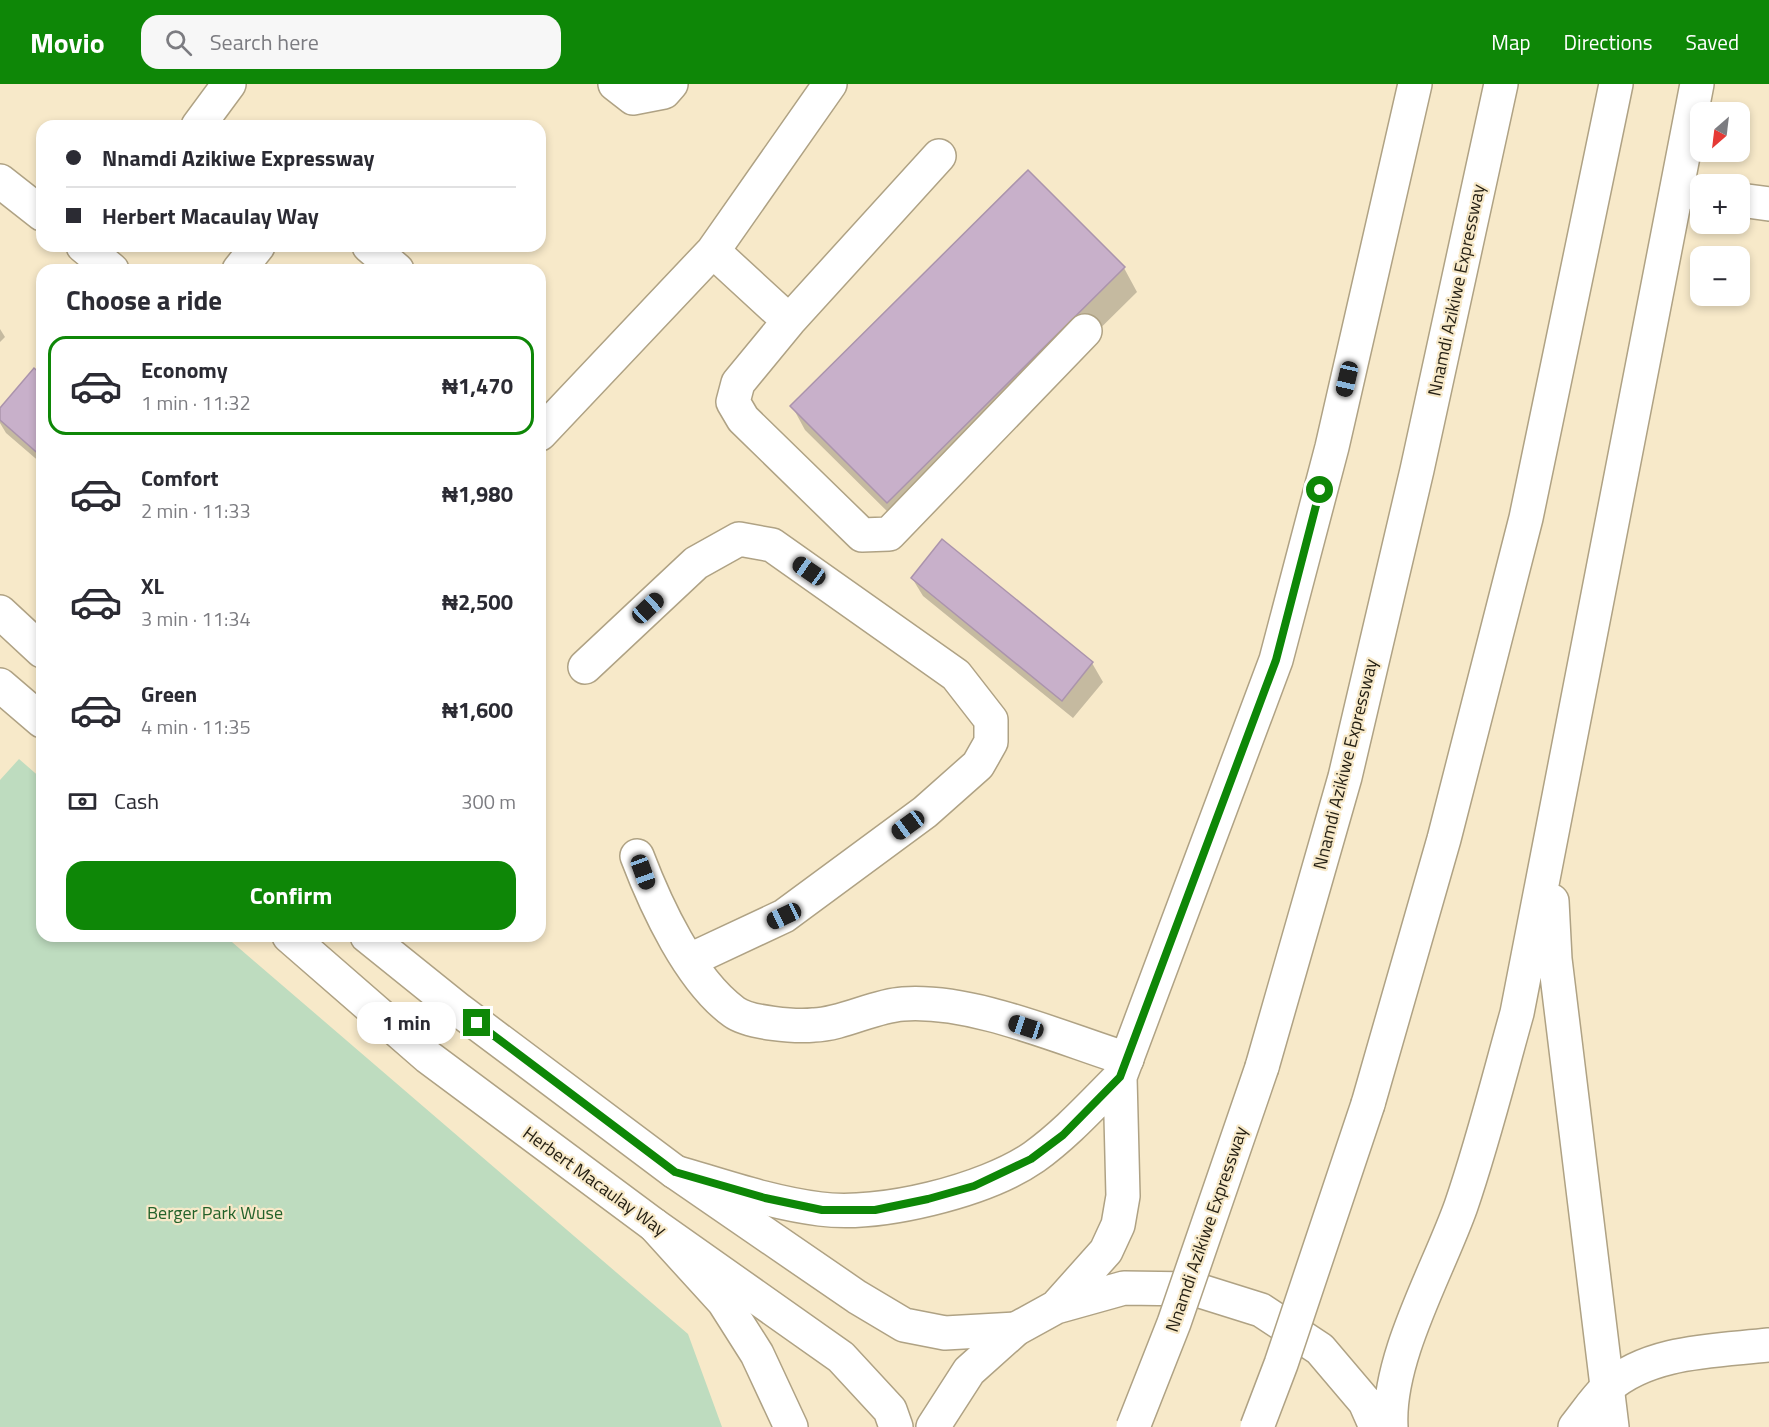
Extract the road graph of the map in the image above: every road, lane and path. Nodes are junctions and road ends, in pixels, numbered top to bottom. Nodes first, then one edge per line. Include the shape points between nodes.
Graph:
1 (229, 84) edge
2 (615, 84) edge
3 (671, 84) edge
4 (830, 84) edge
5 (1415, 84) edge
6 (1502, 84) edge
7 (1616, 84) edge
8 (1697, 84) edge
9 (202, 120) edge
10 (939, 156) dead end
11 (0, 181) edge
12 (1689, 192) edge
13 (1750, 201) edge
14 (1769, 204) edge
15 (36, 209) edge
16 (713, 251) junction
17 (253, 252) edge
18 (376, 252) edge
19 (244, 264) edge
20 (390, 264) edge
21 (789, 321) junction
22 (1085, 331) dead end
23 (546, 428) edge
24 (0, 612) edge
25 (36, 645) edge
26 (585, 667) dead end
27 (0, 685) edge
28 (36, 716) edge
29 (1556, 816) junction
30 (637, 856) dead end
31 (296, 942) edge
32 (375, 942) edge
33 (690, 960) junction
34 (1123, 1068) junction
35 (675, 1172) junction
36 (654, 1225) junction
37 (1056, 1307) junction
38 (1016, 1329) junction
39 (1769, 1345) edge
40 (1607, 1389) junction
41 (791, 1427) edge
42 (896, 1427) edge
43 (933, 1427) edge
44 (1133, 1427) edge
45 (1257, 1427) edge
46 (1376, 1427) edge
47 (1391, 1427) edge
48 (1575, 1427) edge
49 (1612, 1427) edge

1 - 9 main road
2 - 3 main road via 633,98 664,92
4 - 16 main road
5 - 34 main road via 1332,447 1276,660
6 - 44 main road, Nnamdi Azikiwe Expressway, bridge via 1345,777 1262,1067 1174,1323
7 - 45 main road, bridge via 1526,518 1444,839 1368,1104
8 - 12 main road
10 - 21 main road
11 - 15 main road
12 - 29 main road
13 - 14 main road
16 - 21 main road
16 - 23 main road
17 - 19 main road
18 - 20 main road
21 - 22 main road via 738,383 733,402 743,419 862,535 890,534
24 - 25 main road
26 - 33 main road via 696,563 739,539 772,545 956,675 992,720 991,742 978,765 925,812 784,916
27 - 28 main road
29 - 40 main road via 1551,908 1555,959
29 - 47 main road via 1517,1012 1494,1098 1460,1208 1400,1364 1392,1397
30 - 33 main road via 655,905
31 - 36 main road, Herbert Macaulay Way via 428,1057
32 - 35 main road via 459,1010
33 - 34 main road via 708,988 736,1014 773,1023 815,1026 902,1004 965,1008
34 - 35 main road via 1063,1135 1031,1159 974,1186 928,1199 875,1210 822,1210
34 - 37 main road via 1123,1196 1118,1226 1106,1251
35 - 38 main road via 904,1325 945,1333
36 - 41 main road via 724,1302 757,1354
36 - 42 main road, Herbert Macaulay Way via 841,1357 890,1410
37 - 38 main road
37 - 46 main road via 1124,1288 1194,1289 1261,1310 1320,1349 1365,1402
38 - 43 main road via 969,1371
39 - 40 main road via 1680,1356 1647,1365
40 - 48 main road
40 - 49 main road

